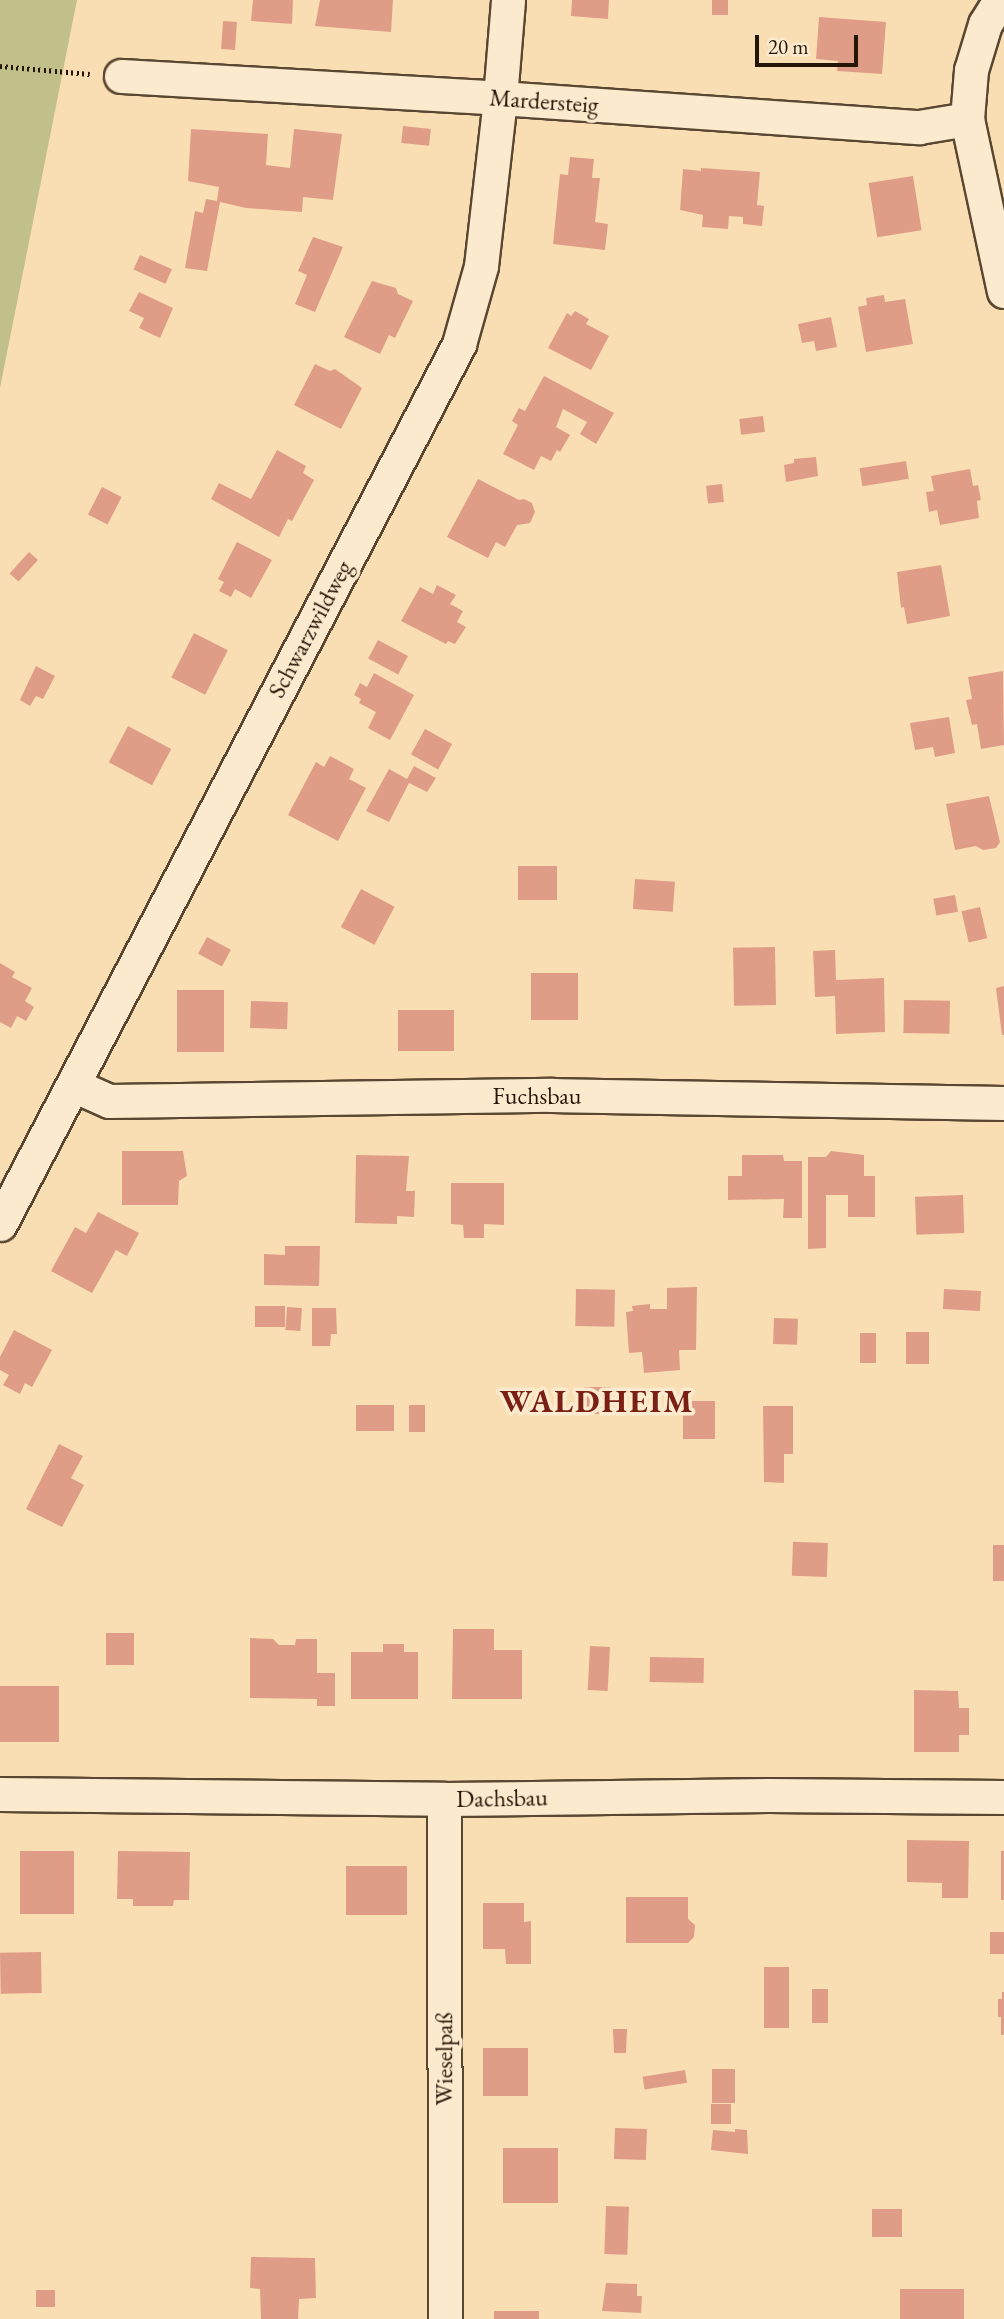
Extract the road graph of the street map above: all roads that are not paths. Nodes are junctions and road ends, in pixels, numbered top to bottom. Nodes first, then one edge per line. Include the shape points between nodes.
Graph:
1 (508, 0) edge
2 (1000, 0) edge
3 (121, 76) road end
4 (500, 98) junction
5 (967, 118) junction
6 (1004, 291) edge
7 (73, 1084) junction
8 (1004, 1103) edge
9 (0, 1224) edge
10 (0, 1794) edge
11 (1004, 1797) edge
12 (444, 1799) junction
13 (445, 2319) edge

1 - 4 street, Schwarzwildweg
2 - 5 street via 985,24 971,70
3 - 4 street, Mardersteig
4 - 5 street, Mardersteig via 919,127
4 - 7 street, Schwarzwildweg via 481,267 459,344
5 - 6 street
7 - 8 street, Fuchsbau via 109,1101 552,1095
7 - 9 street, Schwarzwildweg
10 - 12 street, Dachsbau
11 - 12 street, Dachsbau
12 - 13 street, Wieselpaß

